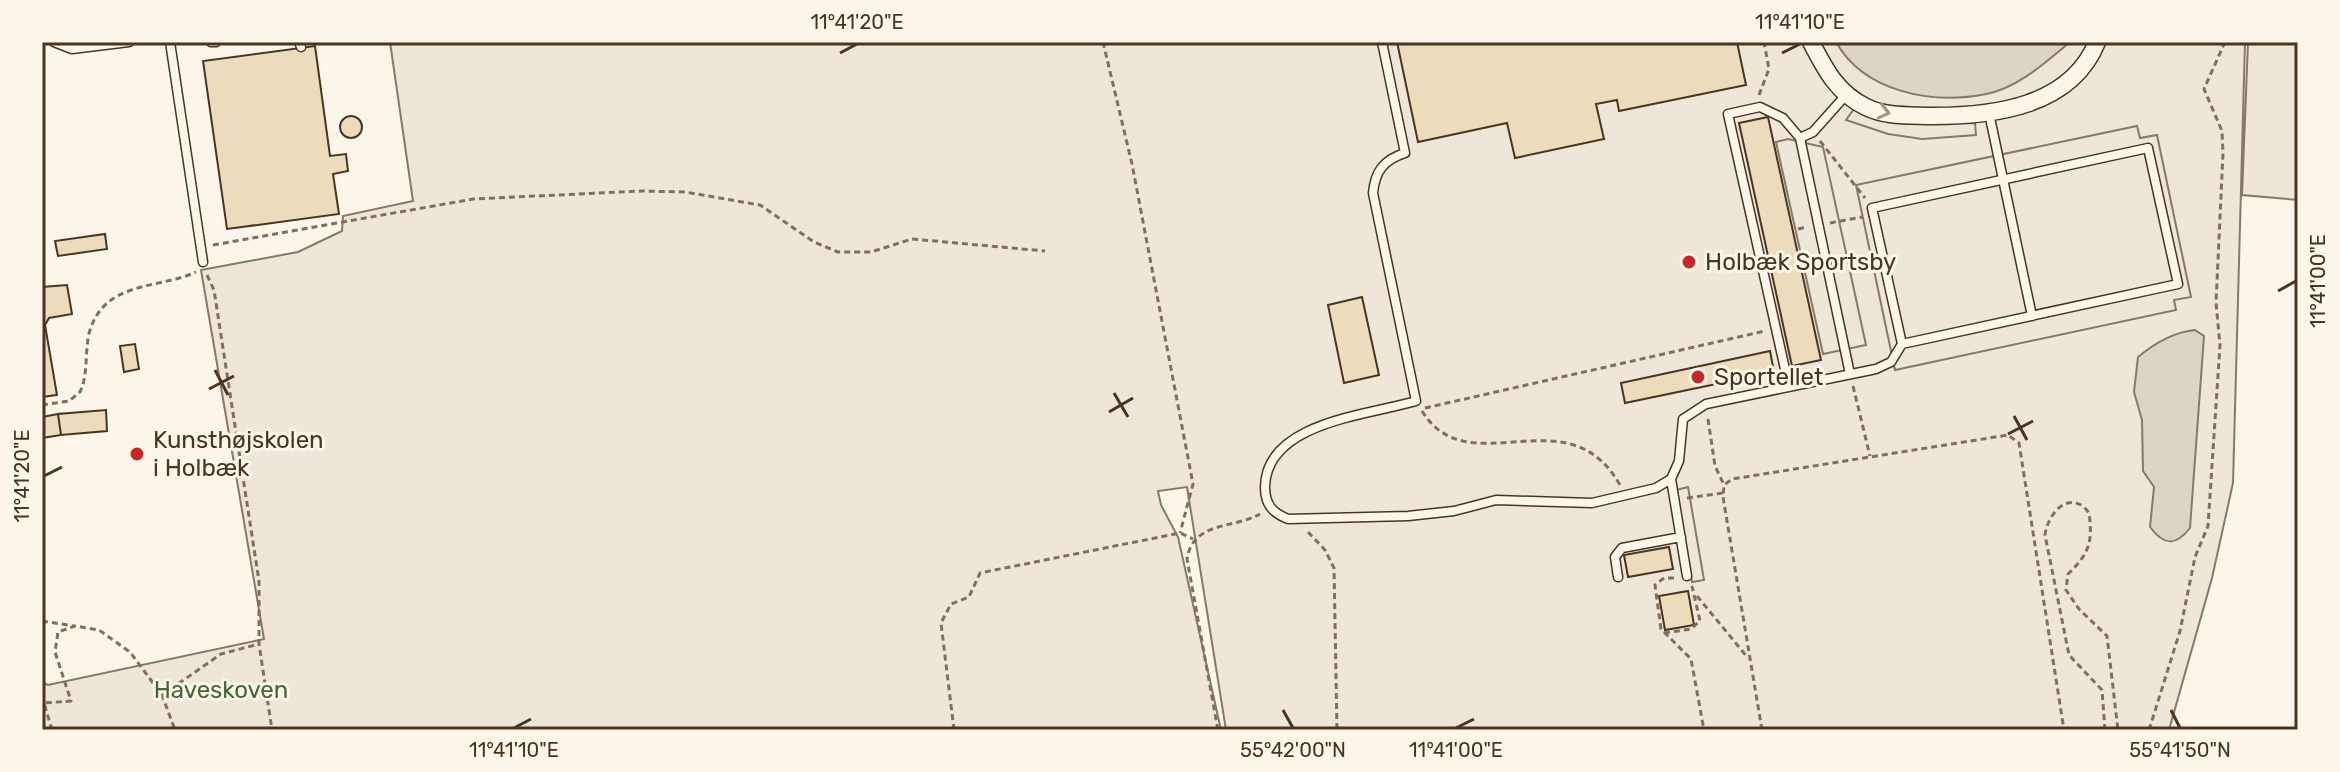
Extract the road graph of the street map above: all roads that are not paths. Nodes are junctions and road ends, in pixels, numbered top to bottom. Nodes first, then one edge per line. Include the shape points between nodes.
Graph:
1 (54, 42) edge
2 (129, 42) edge
3 (170, 42) edge
4 (1382, 42) edge
5 (1811, 42) edge
6 (2097, 42) edge
7 (1846, 95) junction
8 (1989, 113) junction
9 (1800, 138) junction
10 (2003, 179) junction
11 (203, 262) road end
12 (2032, 316) junction
13 (1902, 344) junction
14 (1850, 374) junction
15 (1789, 387) junction
16 (1671, 479) junction
17 (1681, 537) junction
18 (1687, 576) road end
19 (1618, 577) dead end

1 - 2 lane via 72,49
3 - 11 lane
4 - 16 lane via 1405,153 1381,167 1373,193 1416,401 1318,424 1282,448 1272,459 1265,484 1268,506 1288,519 1408,516 1496,500 1592,503 1656,488
5 - 7 street via 1829,77
6 - 8 street via 2069,80 2045,98
7 -> 8 street via 1874,110 1901,115
7 - 9 lane via 1813,132
8 - 10 lane
9 - 14 lane
9 - 15 lane via 1783,118 1760,107 1728,114
10 - 12 lane
10 - 12 lane via 2148,148 2178,284
10 - 13 lane via 1873,211
12 - 13 lane
13 - 14 lane via 1883,367
14 - 15 lane
15 - 16 lane via 1706,404 1683,419 1679,461
16 - 17 lane
17 - 18 lane
17 - 19 lane via 1622,548 1615,557

